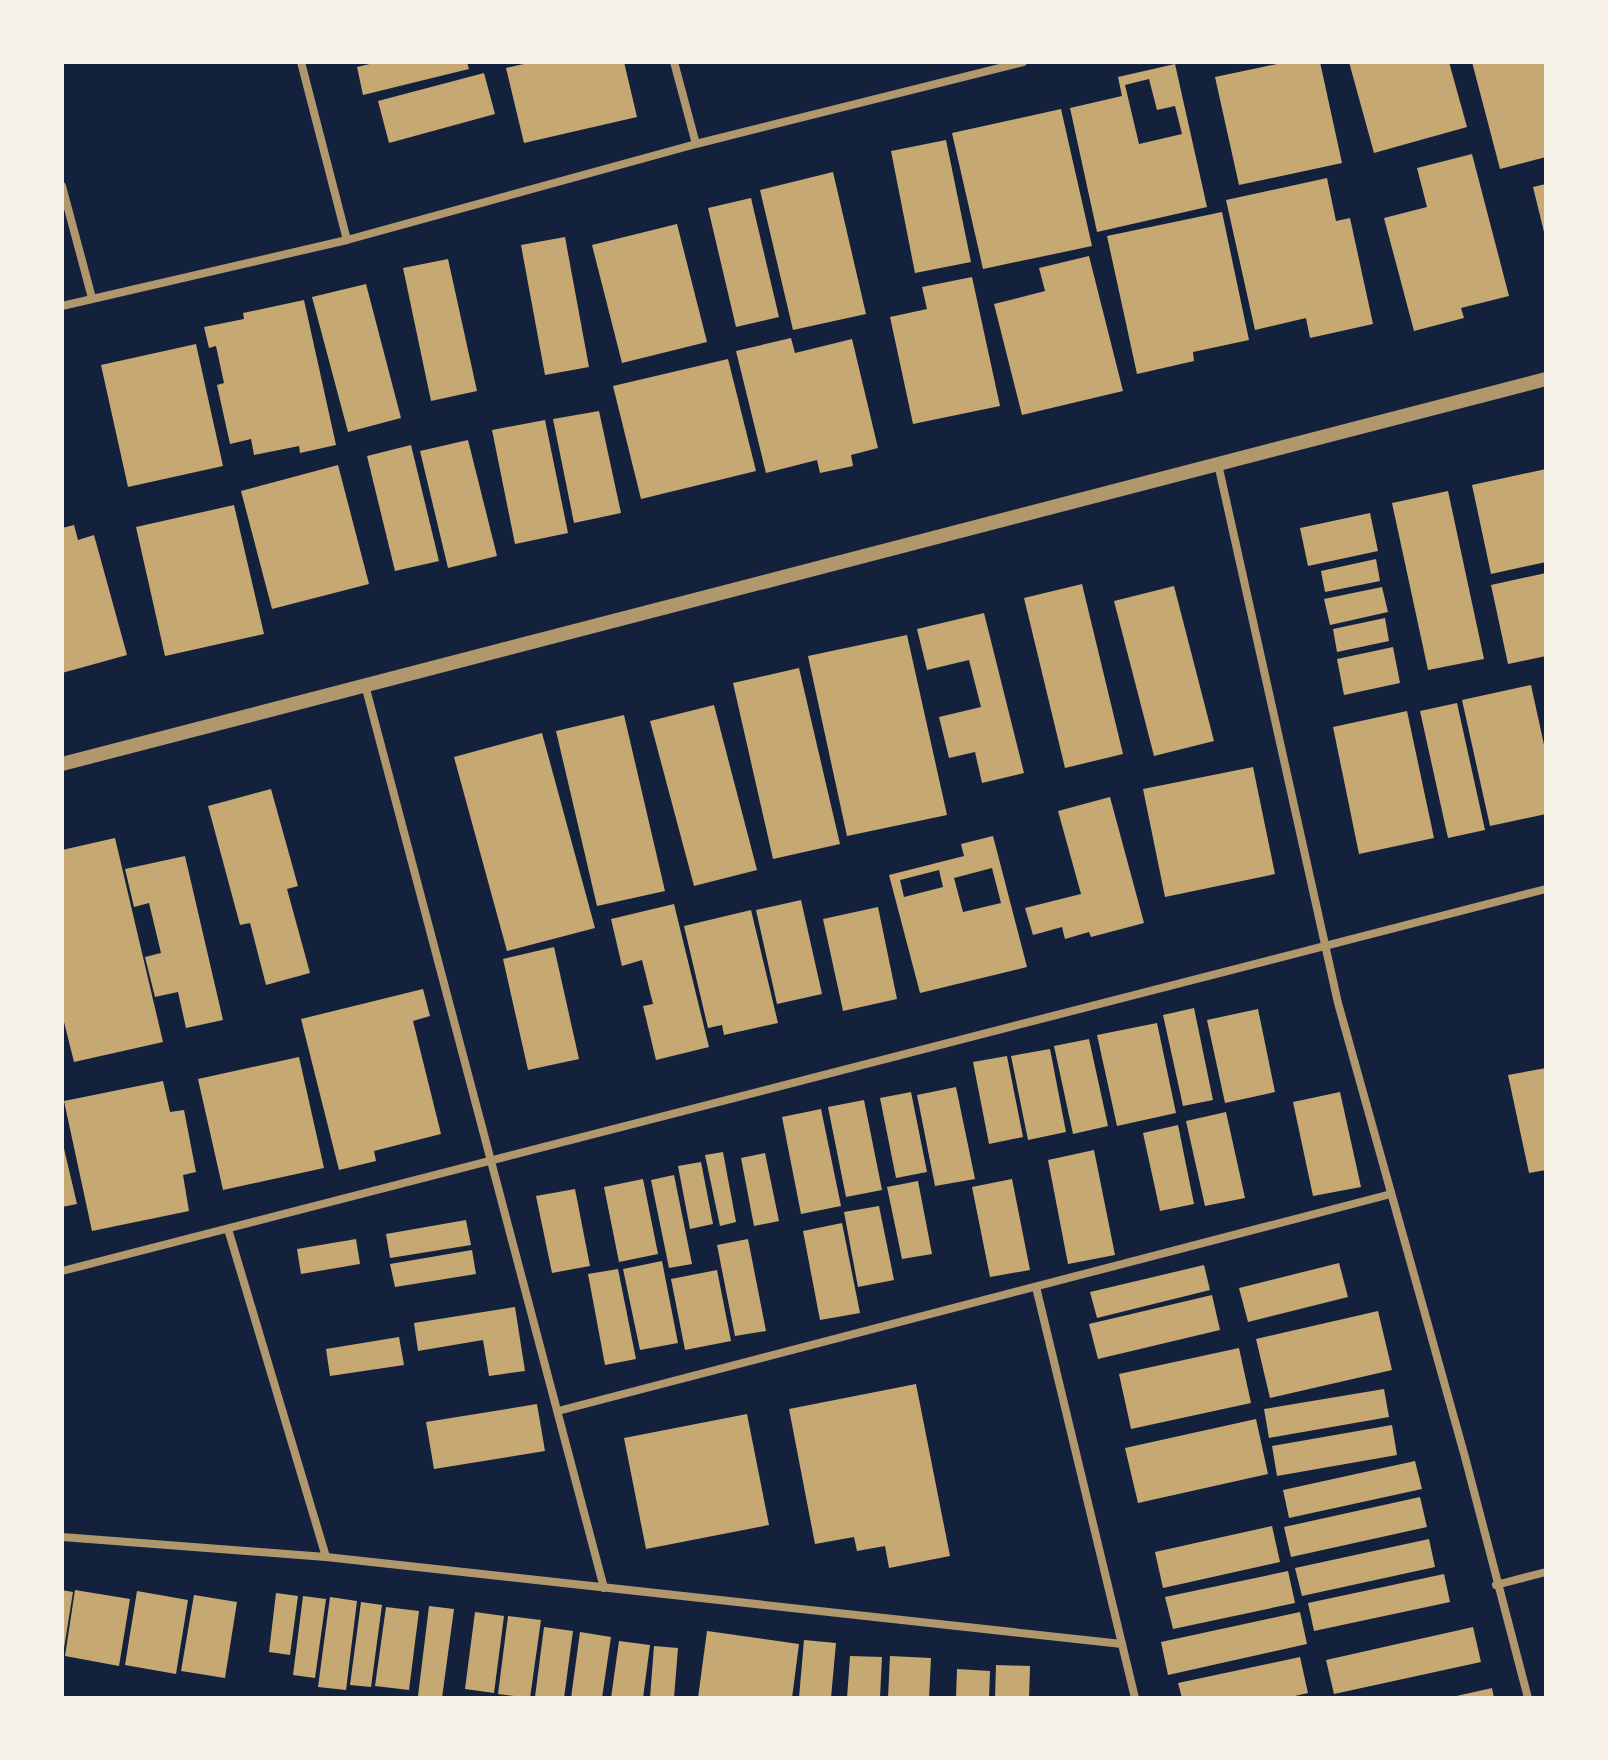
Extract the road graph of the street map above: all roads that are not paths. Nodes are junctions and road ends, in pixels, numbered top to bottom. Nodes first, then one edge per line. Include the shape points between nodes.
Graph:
1 (301, 62) edge
2 (674, 62) edge
3 (1023, 62) edge
4 (696, 144) junction
5 (62, 186) edge
6 (347, 240) junction
7 (92, 298) junction
8 (62, 306) edge
9 (1546, 379) edge
10 (1218, 464) junction
11 (365, 685) junction
12 (62, 764) edge
13 (1546, 889) edge
14 (1324, 946) junction
15 (489, 1162) junction
16 (1391, 1194) junction
17 (228, 1229) junction
18 (62, 1271) edge
19 (1036, 1287) junction
20 (558, 1411) junction
21 (62, 1537) edge
22 (326, 1557) junction
23 (1546, 1572) edge
24 (1496, 1585) junction
25 (604, 1588) junction
26 (1122, 1644) junction
27 (1135, 1698) edge
28 (1528, 1698) edge

1 - 6 street
2 - 4 street
3 - 4 street
4 - 6 street
5 - 7 street
6 - 7 street
7 - 8 street
9 - 10 street
10 - 11 street
10 - 14 street
11 - 12 street
11 - 15 street
13 - 14 street
14 - 15 street
14 - 16 street
15 - 17 street
15 - 20 street
16 - 19 street
16 - 24 street
17 - 18 street
17 - 22 street
19 - 20 street
19 - 26 street
20 - 25 street
21 - 22 street
22 - 25 street
23 - 24 street
24 - 28 street
25 - 26 street
26 - 27 street

